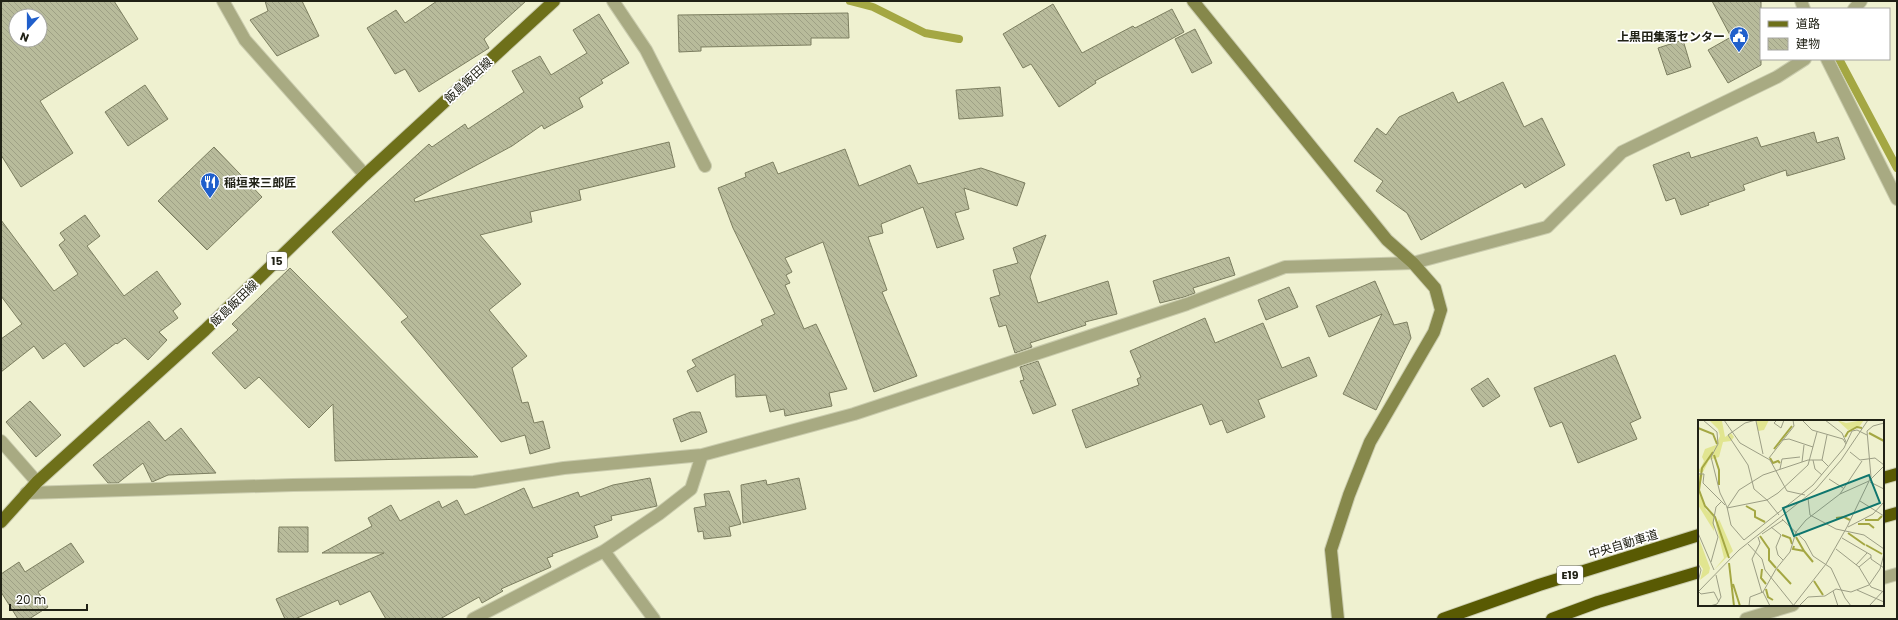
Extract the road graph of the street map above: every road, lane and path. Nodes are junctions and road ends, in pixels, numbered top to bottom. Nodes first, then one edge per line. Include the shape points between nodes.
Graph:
1 (223, 1) edge
2 (554, 1) edge
3 (613, 1) edge
4 (1193, 1) edge
5 (1803, 60) edge
6 (1828, 60) edge
7 (705, 166) dead end
8 (366, 174) junction
9 (1897, 199) edge
10 (1413, 263) junction
11 (1, 441) edge
12 (702, 456) junction
13 (1897, 474) edge
14 (1884, 478) edge
15 (37, 482) junction
16 (26, 493) junction
17 (1897, 513) edge
18 (1884, 517) edge
19 (2, 519) edge
20 (1698, 535) edge
21 (604, 551) junction
22 (1698, 572) edge
23 (1897, 574) edge
24 (1884, 578) edge
25 (1790, 606) edge
26 (473, 619) edge
27 (654, 619) edge
28 (1338, 619) edge
29 (1443, 619) edge
30 (1552, 619) edge
31 (1746, 619) edge

1 - 8 street via 245,40
2 - 8 main road, 飯島飯田線 / 15
3 - 7 street via 646,50
4 - 10 street via 1387,240
5 - 10 street via 1777,77 1622,152 1547,227
6 - 9 street
8 - 15 main road, 飯島飯田線 / 15 via 205,330
10 - 12 street via 1285,267 1187,304 854,414
10 - 28 street via 1435,288 1441,310 1434,332 1370,442 1349,495 1331,550
11 - 15 street
12 - 16 street via 564,468 474,482
12 - 21 street via 691,489 660,514
13 - 14 highway
15 - 16 main road, 飯島飯田線 / 15
16 - 19 main road, 飯島飯田線 / 15
17 - 18 highway
20 - 29 highway, 中央自動車道 / E19 via 1539,585
21 - 26 street
21 - 27 street
22 - 30 highway via 1598,602
23 - 24 street
25 - 31 street

